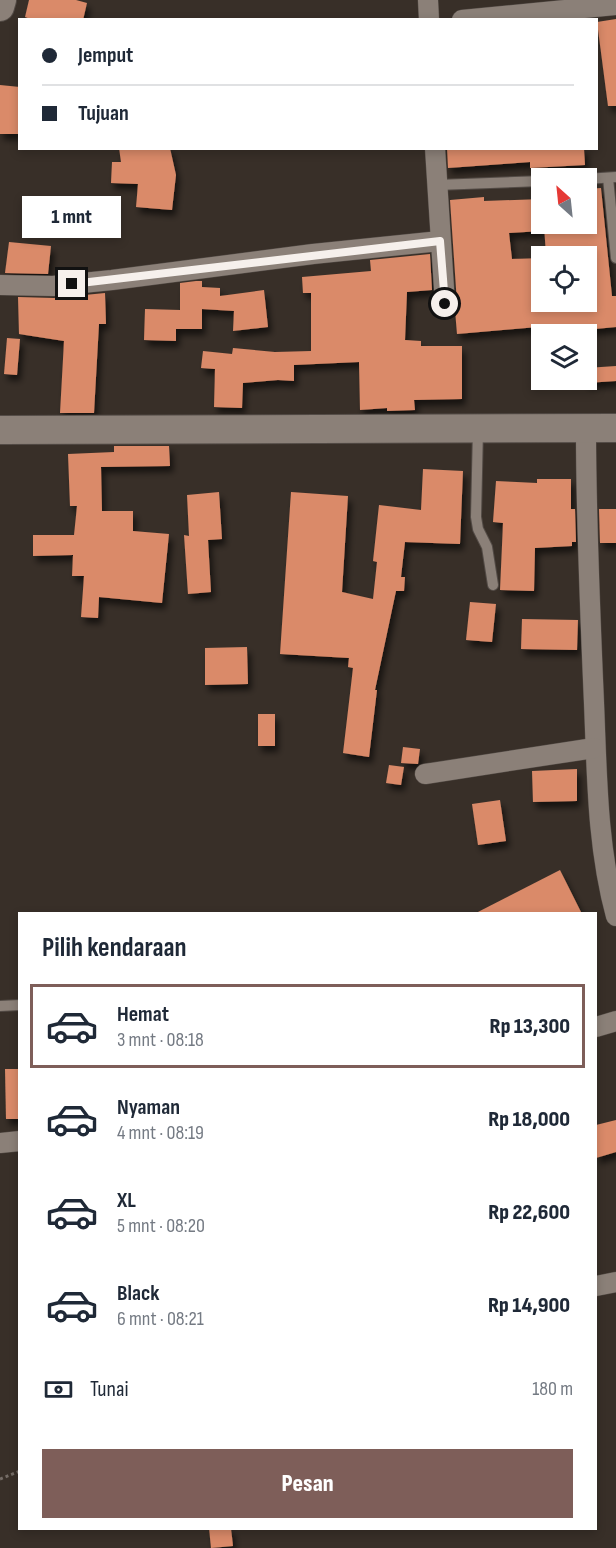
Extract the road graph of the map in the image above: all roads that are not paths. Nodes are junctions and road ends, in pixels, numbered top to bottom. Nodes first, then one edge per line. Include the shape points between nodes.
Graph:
1 (2, 0) edge
2 (428, 0) edge
3 (616, 5) edge
4 (0, 8) edge
5 (429, 18) edge
6 (483, 18) edge
7 (435, 150) edge
8 (612, 178) edge
9 (597, 179) edge
10 (531, 181) edge
11 (437, 185) junction
12 (440, 241) junction
13 (616, 258) edge
14 (0, 285) edge
15 (445, 304) dead end
16 (616, 428) edge
17 (478, 429) junction
18 (586, 429) junction
19 (0, 430) edge
20 (493, 585) dead end
21 (594, 748) junction
22 (425, 774) dead end
23 (616, 916) edge
24 (18, 1005) edge
25 (0, 1006) edge
26 (616, 1021) edge
27 (597, 1027) edge
28 (18, 1141) edge
29 (0, 1143) edge
30 (616, 1282) edge
31 (597, 1286) edge

1 - 4 main road
2 - 5 street
3 - 6 street
7 - 11 street
8 - 9 lane
8 - 13 lane
10 - 11 lane
11 - 12 street
12 - 14 street via 52,286
12 - 15 street
16 - 18 main road
17 - 18 main road
17 - 19 main road
17 - 20 lane via 476,517 487,547
18 - 21 street
21 - 22 street
21 - 23 street via 606,878
24 - 25 lane
26 - 27 street
28 - 29 street
30 - 31 street

